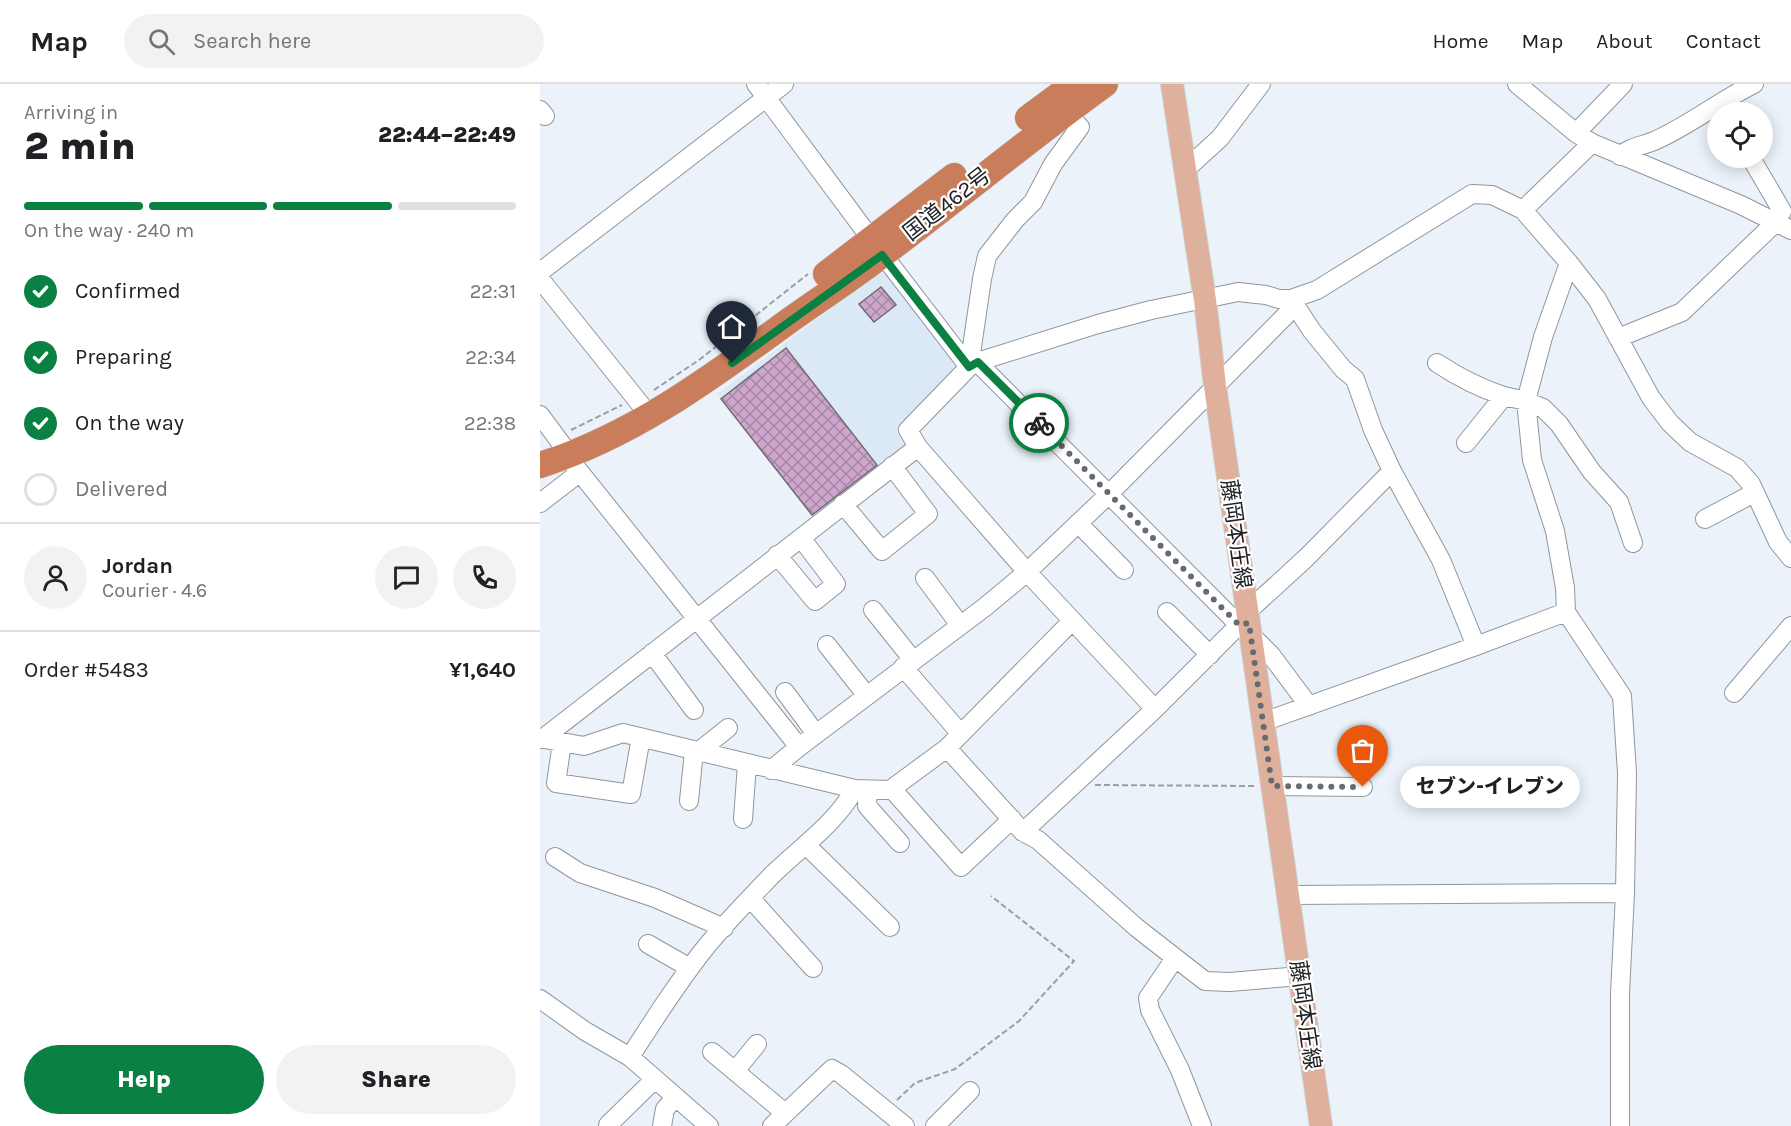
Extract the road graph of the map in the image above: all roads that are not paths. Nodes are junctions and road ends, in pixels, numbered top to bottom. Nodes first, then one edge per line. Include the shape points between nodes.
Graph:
1 (784, 84) edge
2 (1074, 84) edge
3 (1105, 84) edge
4 (1172, 84) edge
5 (1261, 84) edge
6 (1517, 84) edge
7 (1623, 84) edge
8 (1754, 84) edge
9 (761, 91) edge
10 (1723, 102) edge
11 (1065, 112) junction
12 (1707, 115) edge
13 (1576, 133) junction
14 (1592, 143) junction
15 (1620, 156) junction
16 (1757, 168) edge
17 (1185, 170) junction
18 (1523, 210) junction
19 (1784, 226) edge
20 (877, 247) junction
21 (1569, 263) junction
22 (540, 272) edge
23 (540, 279) edge
24 (1291, 299) junction
25 (1204, 300) junction
26 (1618, 338) junction
27 (1437, 363) dead end
28 (973, 364) junction
29 (1215, 386) junction
30 (1504, 396) junction
31 (639, 400) junction
32 (1526, 401) junction
33 (540, 415) edge
34 (1466, 443) dead end
35 (918, 447) junction
36 (563, 452) edge
37 (540, 465) edge
38 (892, 466) junction
39 (1392, 471) junction
40 (1110, 493) junction
41 (1754, 493) junction
42 (540, 503) edge
43 (843, 504) junction
44 (1704, 519) dead end
45 (1078, 524) junction
46 (801, 538) junction
47 (1633, 543) dead end
48 (777, 555) junction
49 (1791, 558) edge
50 (1124, 570) dead end
51 (1027, 572) junction
52 (925, 578) dead end
53 (873, 610) dead end
54 (1167, 612) dead end
55 (1566, 612) junction
56 (696, 619) junction
57 (1072, 621) junction
58 (1246, 624) junction
59 (960, 626) junction
60 (1791, 626) edge
61 (827, 645) dead end
62 (1476, 646) junction
63 (652, 653) junction
64 (1210, 655) junction
65 (908, 664) junction
66 (785, 692) dead end
67 (1734, 693) dead end
68 (867, 696) junction
69 (1309, 706) junction
70 (1155, 709) junction
71 (694, 710) dead end
72 (1263, 722) junction
73 (728, 728) dead end
74 (816, 734) junction
75 (961, 734) junction
76 (641, 737) junction
77 (541, 739) edge
78 (562, 742) junction
79 (799, 747) junction
80 (947, 748) junction
81 (696, 752) junction
82 (747, 764) junction
83 (771, 770) junction
84 (1272, 786) junction
85 (1363, 787) dead end
86 (861, 789) junction
87 (892, 789) junction
88 (689, 801) dead end
89 (742, 819) dead end
90 (1017, 826) junction
91 (900, 843) dead end
92 (806, 845) junction
93 (555, 857) dead end
94 (1625, 893) junction
95 (1288, 895) junction
96 (751, 899) junction
97 (890, 927) dead end
98 (724, 928) junction
99 (648, 944) dead end
100 (1175, 958) junction
101 (690, 968) junction
102 (813, 968) dead end
103 (1300, 976) junction
104 (543, 1008) edge
105 (757, 1044) dead end
106 (712, 1052) dead end
107 (630, 1057) junction
108 (735, 1071) junction
109 (655, 1080) junction
110 (970, 1091) dead end
111 (676, 1097) junction
112 (779, 1120) edge
113 (608, 1125) edge
114 (662, 1126) edge
115 (709, 1126) edge
116 (905, 1126) edge
117 (935, 1126) edge
118 (1202, 1126) edge
119 (1321, 1126) edge
120 (1620, 1126) edge

1 - 9 street
2 - 20 highway, 国道462号
3 - 11 highway, 国道462号
4 - 17 main road, 藤岡本庄線
5 - 17 street via 1220,138
6 - 13 street
7 - 13 street
8 - 10 street
9 - 20 street
9 - 22 street
11 - 20 highway, 国道462号
11 - 28 street via 1080,127 1053,164 1033,202 987,256
12 - 15 street
13 - 14 street
14 - 15 street
14 - 18 street
15 - 19 street
16 - 19 street via 1782,211
17 - 25 main road, 藤岡本庄線
18 - 21 street
18 - 24 street via 1492,195 1472,194 1317,290
19 - 26 street via 1682,312
20 - 28 street
20 - 31 highway, 国道462号 via 725,351
20 - 36 highway, 国道462号 via 682,397 627,429
21 - 26 street via 1597,299
21 - 32 street
23 - 31 street
24 - 25 street via 1239,292
24 - 29 street via 1292,309
24 - 39 street via 1342,369 1355,379
25 - 28 street via 1098,324
25 - 29 main road, 藤岡本庄線
26 - 41 street via 1651,398 1670,423 1690,442 1737,468
27 - 30 street via 1460,379
28 - 35 street via 908,430
28 - 40 street
29 - 40 street
29 - 58 main road, 藤岡本庄線
30 - 32 street
30 - 34 street
31 - 36 highway, 国道462号
32 - 47 street via 1543,408 1559,424 1592,472 1619,502
32 - 55 street via 1532,460 1555,531
33 - 36 street
35 - 38 street
35 - 51 street
36 - 37 highway, 国道462号
36 - 42 street
36 - 56 street
38 - 43 street
38 - 43 street via 928,514 882,551
39 - 58 street
39 - 62 street via 1441,560
40 - 45 street
40 - 58 street
41 - 44 street
41 - 49 street via 1778,542
43 - 46 street
45 - 50 street
45 - 51 street
46 - 48 street
46 - 48 street via 836,584 815,601
48 - 56 street
51 - 57 street
51 - 59 street
52 - 59 street
53 - 65 street
54 - 64 street
55 - 62 street
55 - 94 street via 1622,696 1627,773
56 - 63 street
56 - 79 street
57 - 70 street
57 - 75 street
58 - 64 street
58 - 69 street
58 - 72 main road, 藤岡本庄線
59 - 65 street
60 - 67 street
61 - 68 street
62 - 69 street
63 - 71 street
63 - 77 street
64 - 70 street
65 - 68 street
65 - 75 street
66 - 74 street
68 - 74 street
69 - 72 street
70 - 90 street via 1073,785
72 - 84 main road, 藤岡本庄線
73 - 81 street
74 - 79 street
75 - 80 street
76 - 78 street via 623,733 584,746
76 - 78 street via 631,794 556,783
76 - 81 street
77 - 78 street
79 - 83 street
80 - 87 street
80 - 90 street
81 - 82 street
81 - 88 street
82 - 83 street
82 - 89 street
83 - 86 street
84 - 85 street
84 - 95 main road, 藤岡本庄線
86 - 87 street
86 - 91 street via 867,806
86 - 92 street
87 - 90 street via 961,867
90 - 100 street
92 - 96 street
92 - 97 street
93 - 98 street via 580,873 656,898
94 - 95 street
94 - 120 street
95 - 103 main road, 藤岡本庄線
96 - 98 street
96 - 102 street
98 - 101 street
99 - 101 street
100 - 103 street via 1205,981
100 - 118 street via 1148,998
101 - 107 street
103 - 119 main road, 藤岡本庄線
104 - 107 street
105 - 108 street
106 - 108 street
107 - 109 street
108 - 112 street
109 - 111 street
109 - 113 street
110 - 117 street
111 - 114 street via 665,1109
111 - 115 street
112 - 116 street via 832,1070

